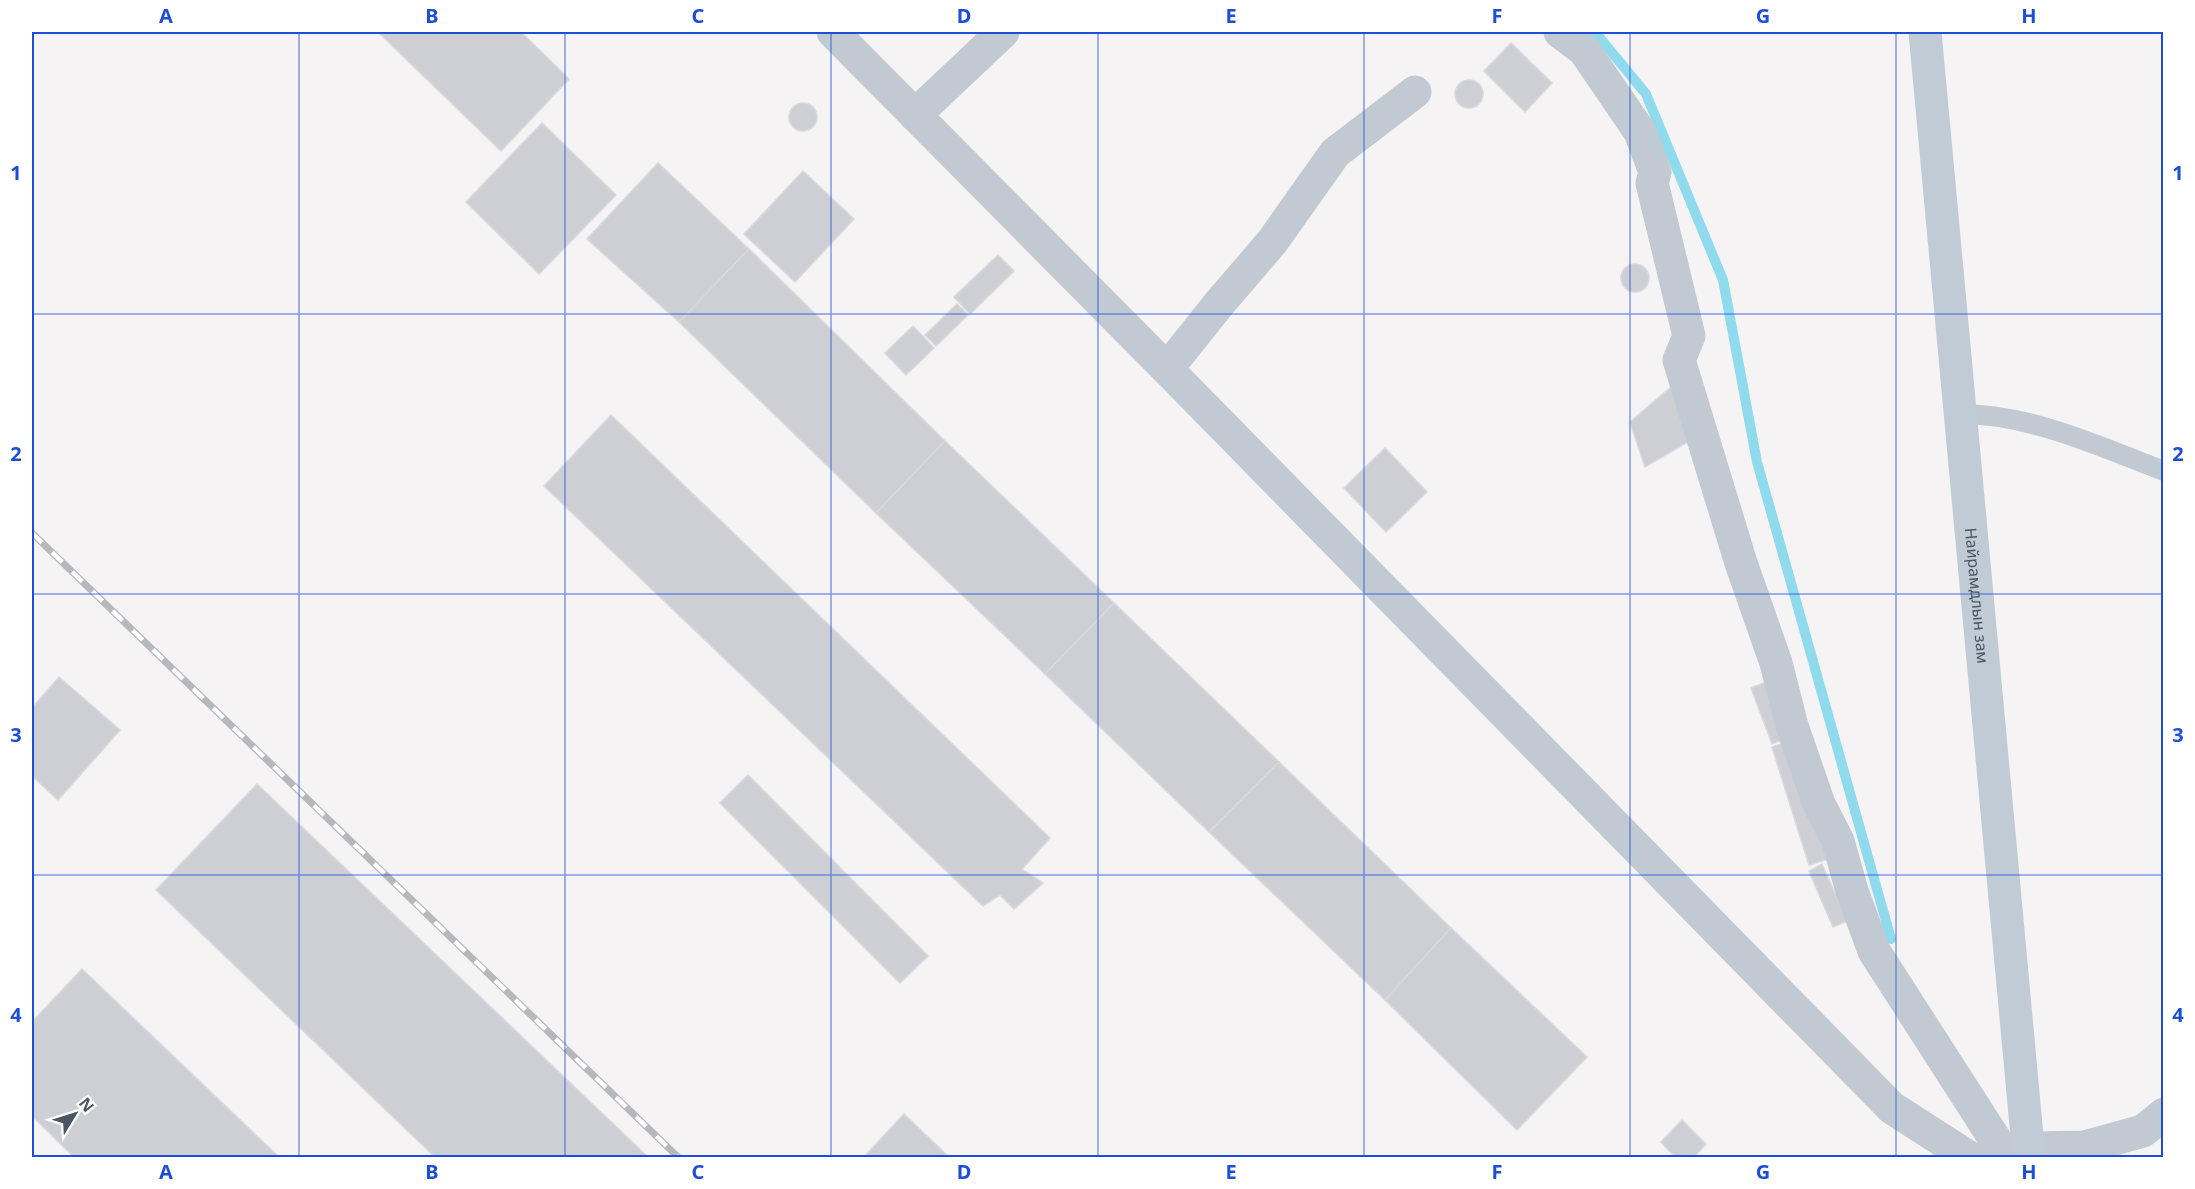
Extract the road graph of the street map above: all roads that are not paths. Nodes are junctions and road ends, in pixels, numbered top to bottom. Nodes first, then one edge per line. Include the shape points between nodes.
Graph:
1 (833, 32) edge
2 (1002, 32) edge
3 (1560, 32) edge
4 (1925, 32) edge
5 (1415, 92) dead end
6 (915, 115) junction
7 (1167, 369) junction
8 (1960, 414) junction
9 (2163, 471) edge
10 (2157, 1130) edge
11 (2021, 1154) edge
12 (1970, 1158) edge

1 - 6 street
2 - 6 street
3 - 11 street via 1584,50 1640,132 1654,172 1652,183 1689,336 1679,360 1737,552 1776,663 1792,726 1819,804 1838,841 1874,951
4 - 8 main road, Найрамдлын зам
5 - 7 street via 1335,153 1272,242
6 - 7 street
7 - 12 street via 1892,1108
8 - 9 lane via 1985,414 2048,428
8 - 11 main road, Найрамдлын зам
10 - 11 street via 2085,1148

